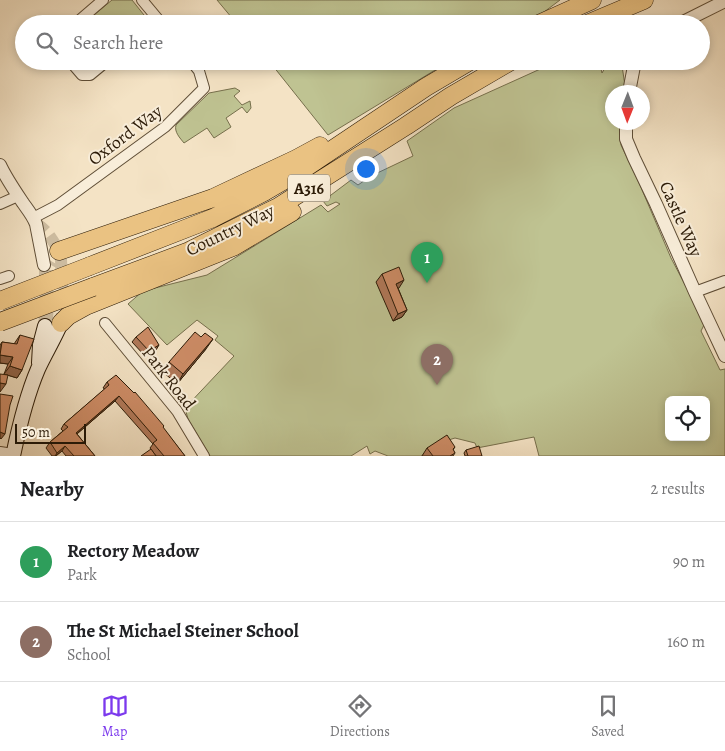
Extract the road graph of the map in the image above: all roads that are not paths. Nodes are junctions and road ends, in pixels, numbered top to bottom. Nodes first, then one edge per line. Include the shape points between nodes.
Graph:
1 (103, 0) edge
2 (142, 0) edge
3 (592, 0) edge
4 (653, 0) edge
5 (725, 1) edge
6 (637, 3) edge
7 (86, 15) edge
8 (152, 15) edge
9 (559, 15) edge
10 (608, 15) edge
11 (697, 15) edge
12 (78, 70) edge
13 (96, 70) edge
14 (198, 70) edge
15 (455, 70) edge
16 (495, 70) edge
17 (633, 70) edge
18 (630, 85) edge
19 (426, 87) junction
20 (406, 126) junction
21 (626, 130) edge
22 (0, 165) edge
23 (18, 196) junction
24 (0, 204) edge
25 (35, 221) junction
26 (54, 259) joint
27 (725, 281) edge
28 (695, 292) junction
29 (0, 301) edge
30 (0, 322) edge
31 (56, 322) joint
32 (105, 323) dead end
33 (725, 356) edge
34 (9, 454) edge
35 (204, 456) edge

1 - 7 street
2 - 8 street
3 - 9 highway
4 - 6 highway
5 - 11 street
6 - 10 highway
12 - 13 street via 82,75 90,75
14 - 25 street, Oxford Way via 204,88 165,128
15 - 19 highway, Country Way / A316
16 - 20 highway, Country Way / A316
17 - 18 street
19 - 26 highway via 296,159 213,198
19 - 29 highway, Country Way / A316, bridge via 264,192 212,218
20 - 30 highway, Country Way / A316, bridge via 278,207 187,252
20 - 31 highway via 305,204 233,247 86,306
21 - 28 street, Castle Way via 626,139
22 - 23 street
23 - 24 street
23 - 25 street
25 - 26 street
27 - 28 street
28 - 33 street, Castle Way
31 - 34 main road
32 - 35 street, Park Road via 177,411

